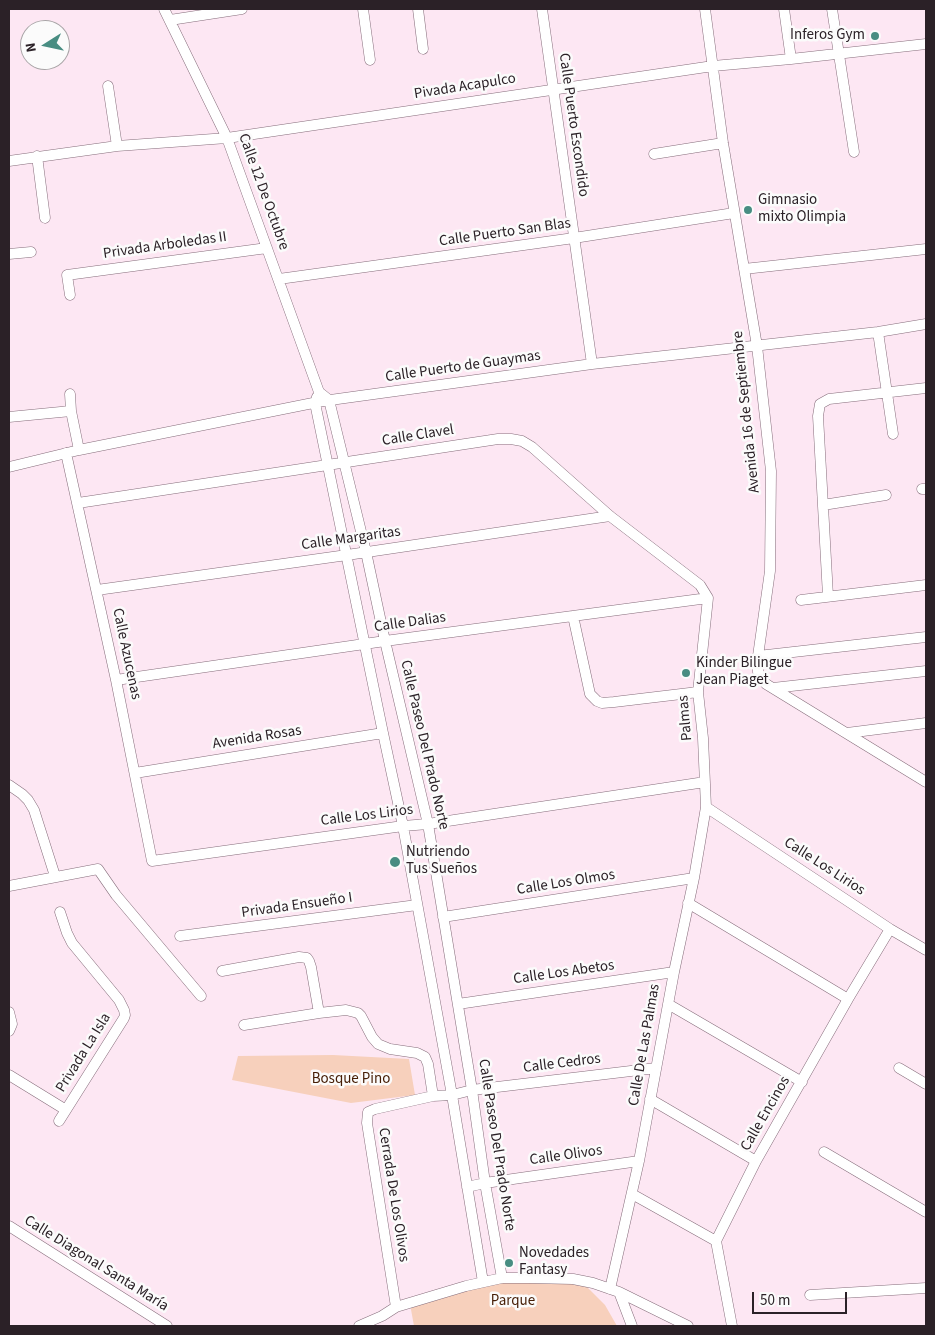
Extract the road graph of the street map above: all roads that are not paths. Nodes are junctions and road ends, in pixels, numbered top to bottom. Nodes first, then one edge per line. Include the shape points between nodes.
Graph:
1 (164, 9) edge
2 (242, 9) edge
3 (362, 9) edge
4 (418, 9) edge
5 (542, 9) edge
6 (705, 9) edge
7 (784, 9) edge
8 (832, 9) edge
9 (170, 20) junction
10 (926, 44) edge
11 (423, 49) dead end
12 (838, 53) junction
13 (791, 59) junction
14 (370, 60) dead end
15 (713, 66) junction
16 (108, 86) dead end
17 (553, 89) junction
18 (227, 138) junction
19 (723, 143) junction
20 (117, 146) junction
21 (854, 152) dead end
22 (654, 154) dead end
23 (37, 156) junction
24 (9, 160) edge
25 (734, 213) junction
26 (46, 218) dead end
27 (574, 238) junction
28 (267, 248) junction
29 (926, 249) edge
30 (31, 252) dead end
31 (9, 254) edge
32 (744, 268) junction
33 (279, 279) junction
34 (70, 295) dead end
35 (926, 324) edge
36 (878, 332) junction
37 (757, 346) junction
38 (592, 364) junction
39 (926, 388) edge
40 (319, 392) junction
41 (887, 392) junction
42 (70, 394) dead end
43 (329, 400) junction
44 (315, 403) junction
45 (71, 411) junction
46 (9, 417) edge
47 (893, 434) dead end
48 (78, 450) junction
49 (66, 453) junction
50 (345, 462) junction
51 (329, 466) junction
52 (9, 467) edge
53 (886, 495) dead end
54 (78, 503) junction
55 (823, 506) junction
56 (610, 516) junction
57 (366, 552) junction
58 (347, 556) junction
59 (926, 585) edge
60 (97, 590) junction
61 (828, 596) junction
62 (708, 598) junction
63 (801, 600) dead end
64 (573, 616) junction
65 (926, 638) edge
66 (385, 641) junction
67 (365, 644) junction
68 (758, 656) junction
69 (926, 671) edge
70 (116, 680) junction
71 (773, 688) junction
72 (698, 692) junction
73 (926, 723) edge
74 (383, 733) junction
75 (847, 733) junction
76 (135, 773) junction
77 (705, 782) junction
78 (926, 782) edge
79 (9, 785) edge
80 (706, 807) junction
81 (428, 824) junction
82 (403, 826) junction
83 (152, 861) joint
84 (55, 876) junction
85 (694, 878) junction
86 (9, 886) edge
87 (688, 903) junction
88 (417, 905) junction
89 (60, 912) dead end
90 (443, 917) junction
91 (890, 928) junction
92 (180, 936) dead end
93 (926, 950) edge
94 (222, 971) dead end
95 (674, 972) junction
96 (201, 996) dead end
97 (848, 999) junction
98 (458, 1004) junction
99 (668, 1004) junction
100 (9, 1012) edge
101 (320, 1013) junction
102 (244, 1025) dead end
103 (9, 1031) edge
104 (656, 1068) junction
105 (899, 1068) dead end
106 (9, 1075) edge
107 (802, 1082) junction
108 (926, 1084) edge
109 (472, 1090) junction
110 (452, 1095) junction
111 (434, 1096) junction
112 (650, 1099) junction
113 (66, 1110) junction
114 (59, 1121) dead end
115 (824, 1152) dead end
116 (640, 1161) junction
117 (756, 1162) junction
118 (485, 1184) junction
119 (467, 1187) junction
120 (632, 1194) junction
121 (926, 1212) edge
122 (9, 1226) edge
123 (716, 1241) junction
124 (502, 1278) junction
125 (483, 1282) junction
126 (926, 1288) edge
127 (614, 1290) junction
128 (810, 1295) dead end
129 (396, 1308) junction
130 (167, 1326) edge
131 (359, 1326) edge
132 (632, 1326) edge
133 (688, 1326) edge
134 (732, 1326) edge

1 - 9 street, Calle 12 De Octubre
2 - 9 street
3 - 14 street
4 - 11 street
5 - 17 street, Calle Puerto Escondido
6 - 15 street, Avenida 16 de Septiembre
7 - 13 street
8 - 12 street
9 - 18 street, Calle 12 De Octubre
10 - 12 street, Pivada Acapulco
12 - 13 street, Pivada Acapulco
12 - 21 street
13 - 15 street, Pivada Acapulco
15 - 17 street, Pivada Acapulco
15 - 19 street, Avenida 16 de Septiembre
16 - 20 street
17 - 18 street, Pivada Acapulco
17 - 27 street, Calle Puerto Escondido
18 - 20 street, Pivada Acapulco
18 - 28 street, Calle 12 De Octubre
19 - 22 street
19 - 25 street, Avenida 16 de Septiembre
20 - 23 street, Pivada Acapulco
23 - 24 street, Pivada Acapulco
23 - 26 street
25 - 27 street, Calle Puerto San Blas
25 - 32 street, Avenida 16 de Septiembre
27 - 33 street, Calle Puerto San Blas
27 - 38 street, Calle Puerto Escondido
28 - 33 street, Calle 12 De Octubre
28 - 34 street, Privada Arboledas II via 67,275
29 - 32 street
30 - 31 street
32 - 37 street, Avenida 16 de Septiembre
33 - 40 street, Calle 12 De Octubre
35 - 36 street, Calle Puerto de Guaymas
36 - 37 street, Calle Puerto de Guaymas
36 - 41 street
37 - 38 street, Calle Puerto de Guaymas
37 - 68 street, Avenida 16 de Septiembre via 771,471 770,570
38 - 43 street, Calle Puerto de Guaymas
39 - 41 street
40 - 43 street
40 - 44 street
41 - 47 street
41 - 55 street via 830,399 820,404
42 - 45 street
43 - 44 street, Calle Puerto de Guaymas
43 - 50 street, Calle Paseo Del Prado Norte
44 - 48 street, Calle Puerto de Guaymas
44 - 51 street
45 - 46 street
45 - 48 street
48 - 49 street, Calle Puerto de Guaymas
49 - 52 street, Calle Puerto de Guaymas
49 - 54 street, Calle Azucenas
50 - 51 street, Calle Clavel
50 - 56 street, Calle Clavel via 498,439 522,441
50 - 57 street, Calle Paseo Del Prado Norte
51 - 54 street, Calle Clavel
51 - 58 street
53 - 55 street
54 - 60 street, Calle Azucenas
55 - 61 street
56 - 57 street, Calle Margaritas
56 - 62 street, Calle Clavel via 700,586
57 - 58 street, Calle Margaritas
57 - 66 street, Calle Paseo Del Prado Norte
58 - 60 street, Calle Margaritas
58 - 67 street
59 - 61 street
60 - 70 street, Calle Azucenas
61 - 63 street
62 - 64 street, Calle Dalias
62 - 72 street, Palmas
64 - 66 street, Calle Dalias
64 - 72 street via 590,694 597,701 614,702
65 - 68 street
66 - 67 street, Calle Dalias
66 - 81 street, Calle Paseo Del Prado Norte
67 - 70 street, Calle Dalias
67 - 74 street
68 - 71 street, Avenida 16 de Septiembre via 758,672
69 - 71 street
70 - 76 street, Calle Azucenas
71 - 75 street, Avenida 16 de Septiembre
72 - 77 street, Palmas
73 - 75 street
74 - 76 street, Avenida Rosas
74 - 82 street
75 - 78 street, Avenida 16 de Septiembre
76 - 83 street, Calle Azucenas
77 - 80 street, Palmas
77 - 81 street, Calle Los Lirios
79 - 84 street via 22,794 34,810
80 - 85 street, Calle De Las Palmas
80 - 91 street, Calle Los Lirios
81 - 82 street, Calle Los Lirios
81 - 90 street, Calle Paseo Del Prado Norte
82 - 83 street, Calle Los Lirios
82 - 88 street
84 - 86 street
84 - 96 street via 98,868 116,895
85 - 87 street, Calle De Las Palmas
85 - 90 street, Calle Los Olmos
87 - 95 street, Calle De Las Palmas
87 - 97 street
88 - 92 street, Privada Ensueño I
88 - 110 street
89 - 113 street, Privada La Isla via 72,943 119,1000 125,1015
90 - 98 street, Calle Paseo Del Prado Norte
91 - 93 street, Calle Los Lirios
91 - 97 street, Calle Encinos
94 - 101 street via 307,958
95 - 98 street, Calle Los Abetos
95 - 99 street, Calle De Las Palmas
97 - 107 street, Calle Encinos
98 - 109 street, Calle Paseo Del Prado Norte
99 - 104 street, Calle De Las Palmas
99 - 107 street
100 - 103 street via 12,1024
101 - 102 street
101 - 111 street via 346,1010 358,1013 378,1044 425,1057
104 - 109 street, Calle Cedros
104 - 112 street, Calle De Las Palmas
105 - 108 street
106 - 113 street, Privada La Isla
107 - 117 street, Calle Encinos
109 - 110 street, Calle Cedros
109 - 118 street, Calle Paseo Del Prado Norte
110 - 111 street, Cerrada De Los Olivos
110 - 119 street
111 - 129 street, Cerrada De Los Olivos via 371,1110 367,1116
112 - 116 street, Calle De Las Palmas
112 - 117 street
113 - 114 street, Privada La Isla
115 - 121 street
116 - 118 street, Calle Olivos
116 - 120 street, Calle De Las Palmas
117 - 123 street, Calle Encinos
118 - 119 street, Calle Olivos
118 - 124 street, Calle Paseo Del Prado Norte
119 - 125 street
120 - 123 street
120 - 127 street, Calle De Las Palmas
122 - 130 street, Calle Diagonal Santa María
123 - 134 street
124 - 125 street
124 - 127 street via 573,1279
125 - 129 street
126 - 128 street
127 - 132 street
127 - 133 street
129 - 131 street

